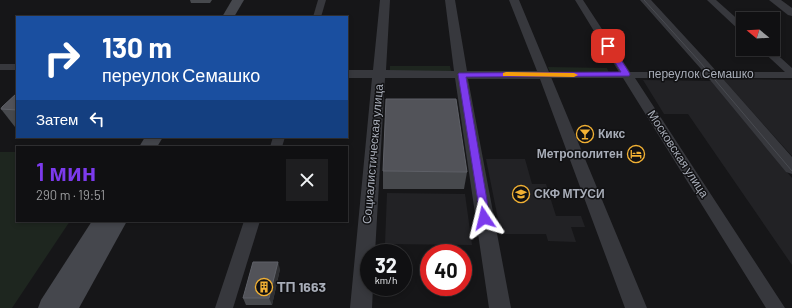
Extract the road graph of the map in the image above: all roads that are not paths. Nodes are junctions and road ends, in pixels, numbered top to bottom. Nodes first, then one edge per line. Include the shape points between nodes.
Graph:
1 (238, 0) edge
2 (246, 0) edge
3 (322, 0) edge
4 (385, 0) edge
5 (450, 0) edge
6 (514, 0) edge
7 (579, 0) edge
8 (645, 0) edge
9 (711, 0) edge
10 (774, 0) edge
11 (792, 13) edge
12 (229, 16) edge
13 (237, 16) edge
14 (317, 16) edge
15 (736, 23) edge
16 (773, 56) edge
17 (0, 67) edge
18 (16, 67) edge
19 (348, 74) edge
20 (379, 74) junction
21 (462, 74) junction
22 (626, 74) junction
23 (712, 74) junction
24 (792, 74) edge
25 (545, 75) junction
26 (792, 168) edge
27 (102, 222) edge
28 (116, 222) edge
29 (252, 222) edge
30 (50, 308) edge
31 (66, 308) edge
32 (224, 308) edge
33 (361, 308) edge
34 (500, 308) edge
35 (636, 308) edge
36 (776, 308) edge

1 - 12 main road
2 - 13 main road
3 - 14 street
4 - 20 street, Социалистическая улица
5 - 21 street
6 - 25 street
7 - 22 street, Московская улица
8 - 23 street
9 - 15 street
10 - 11 street
16 - 24 street
17 - 18 street
19 - 20 street, переулок Семашко
20 - 21 street, переулок Семашко
20 - 33 street, Социалистическая улица
21 - 25 street, переулок Семашко
21 - 34 street
22 - 23 street, переулок Семашко
22 - 25 street, переулок Семашко
22 - 36 street, Московская улица
23 - 24 street, переулок Семашко
23 - 26 street
25 - 35 street
27 - 30 main road
28 - 31 main road
29 - 32 street

